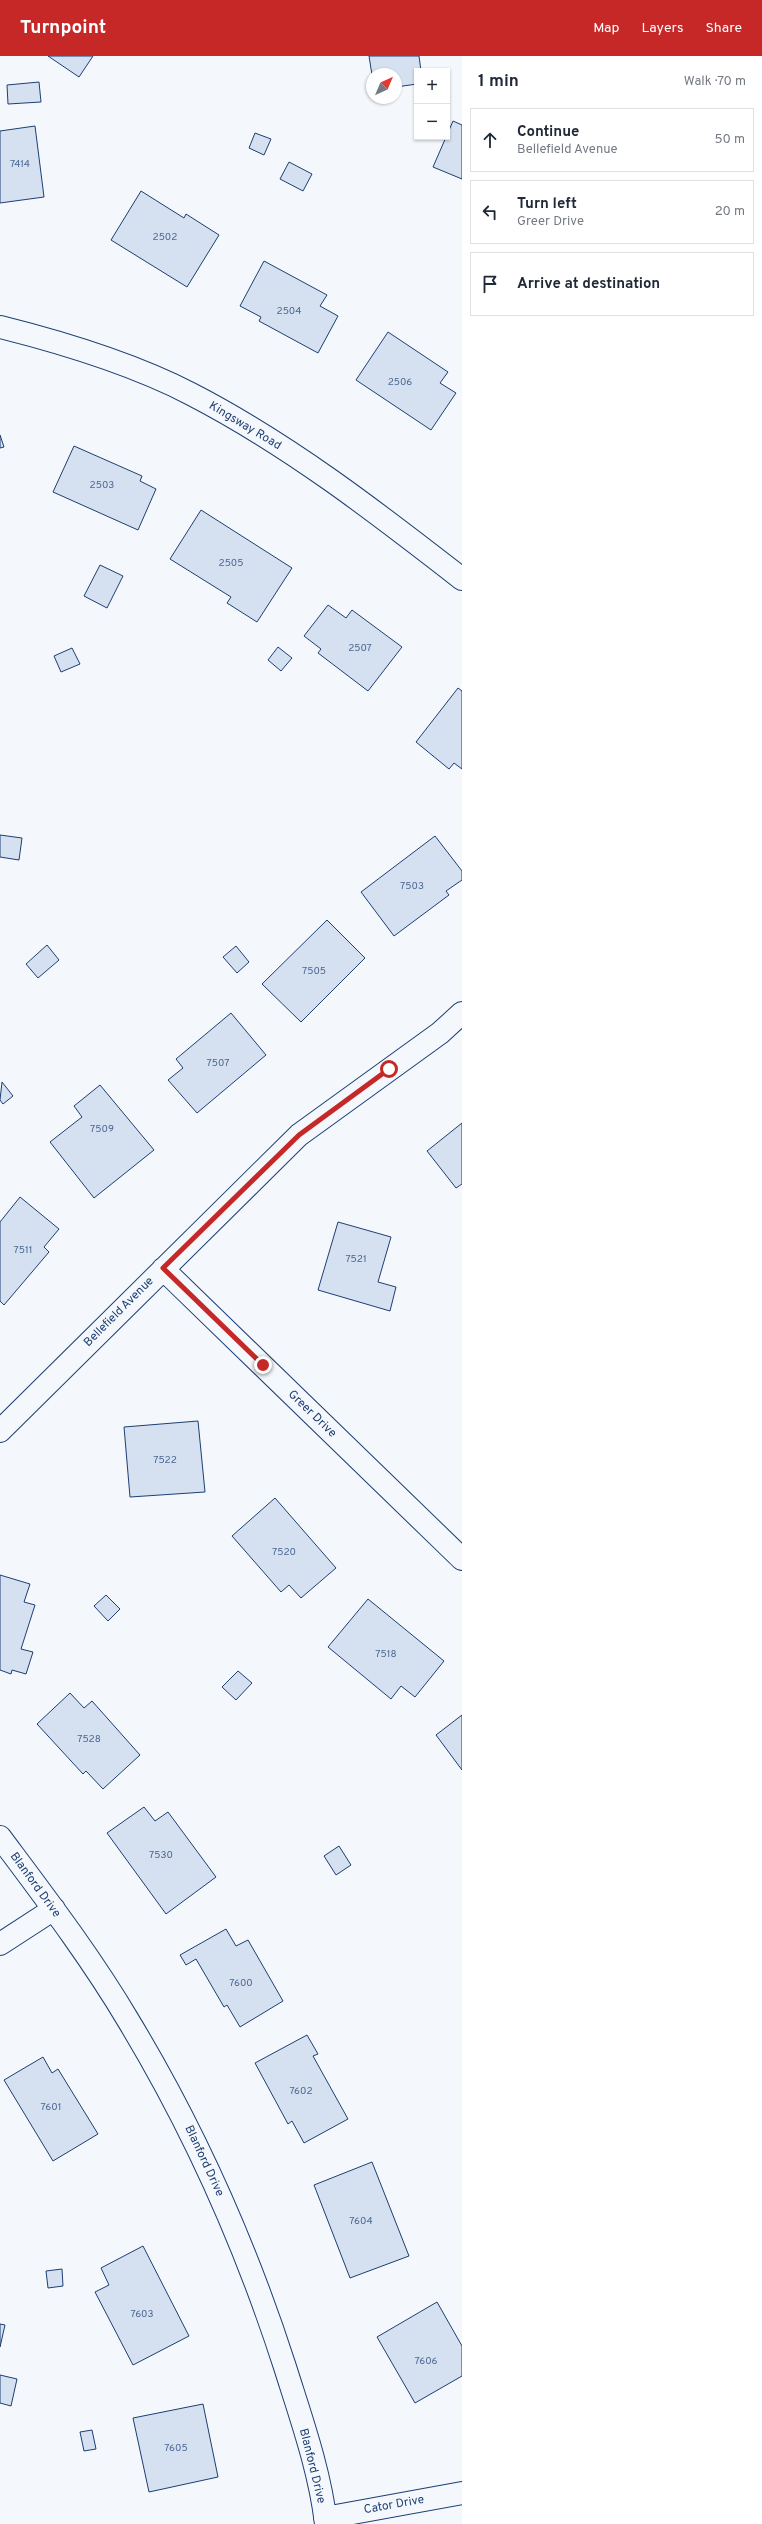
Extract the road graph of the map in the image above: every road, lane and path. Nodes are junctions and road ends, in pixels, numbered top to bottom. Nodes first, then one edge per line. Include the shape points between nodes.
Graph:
1 (0, 326) edge
2 (462, 579) edge
3 (462, 1013) edge
4 (163, 1268) junction
5 (0, 1431) edge
6 (462, 1559) edge
7 (0, 1836) edge
8 (54, 1909) junction
9 (0, 1944) edge
10 (462, 2492) edge
11 (326, 2521) edge

1 - 2 street, Kingsway Road via 115,362 189,393 276,444 405,535
3 - 4 street, Bellefield Avenue via 440,1033 299,1135
4 - 5 street, Bellefield Avenue
4 - 6 street, Greer Drive
7 - 8 street, Blanford Drive
8 - 9 street
8 - 11 street, Blanford Drive via 128,2019 175,2102 206,2164 273,2331 301,2419
10 - 11 street, Cator Drive

